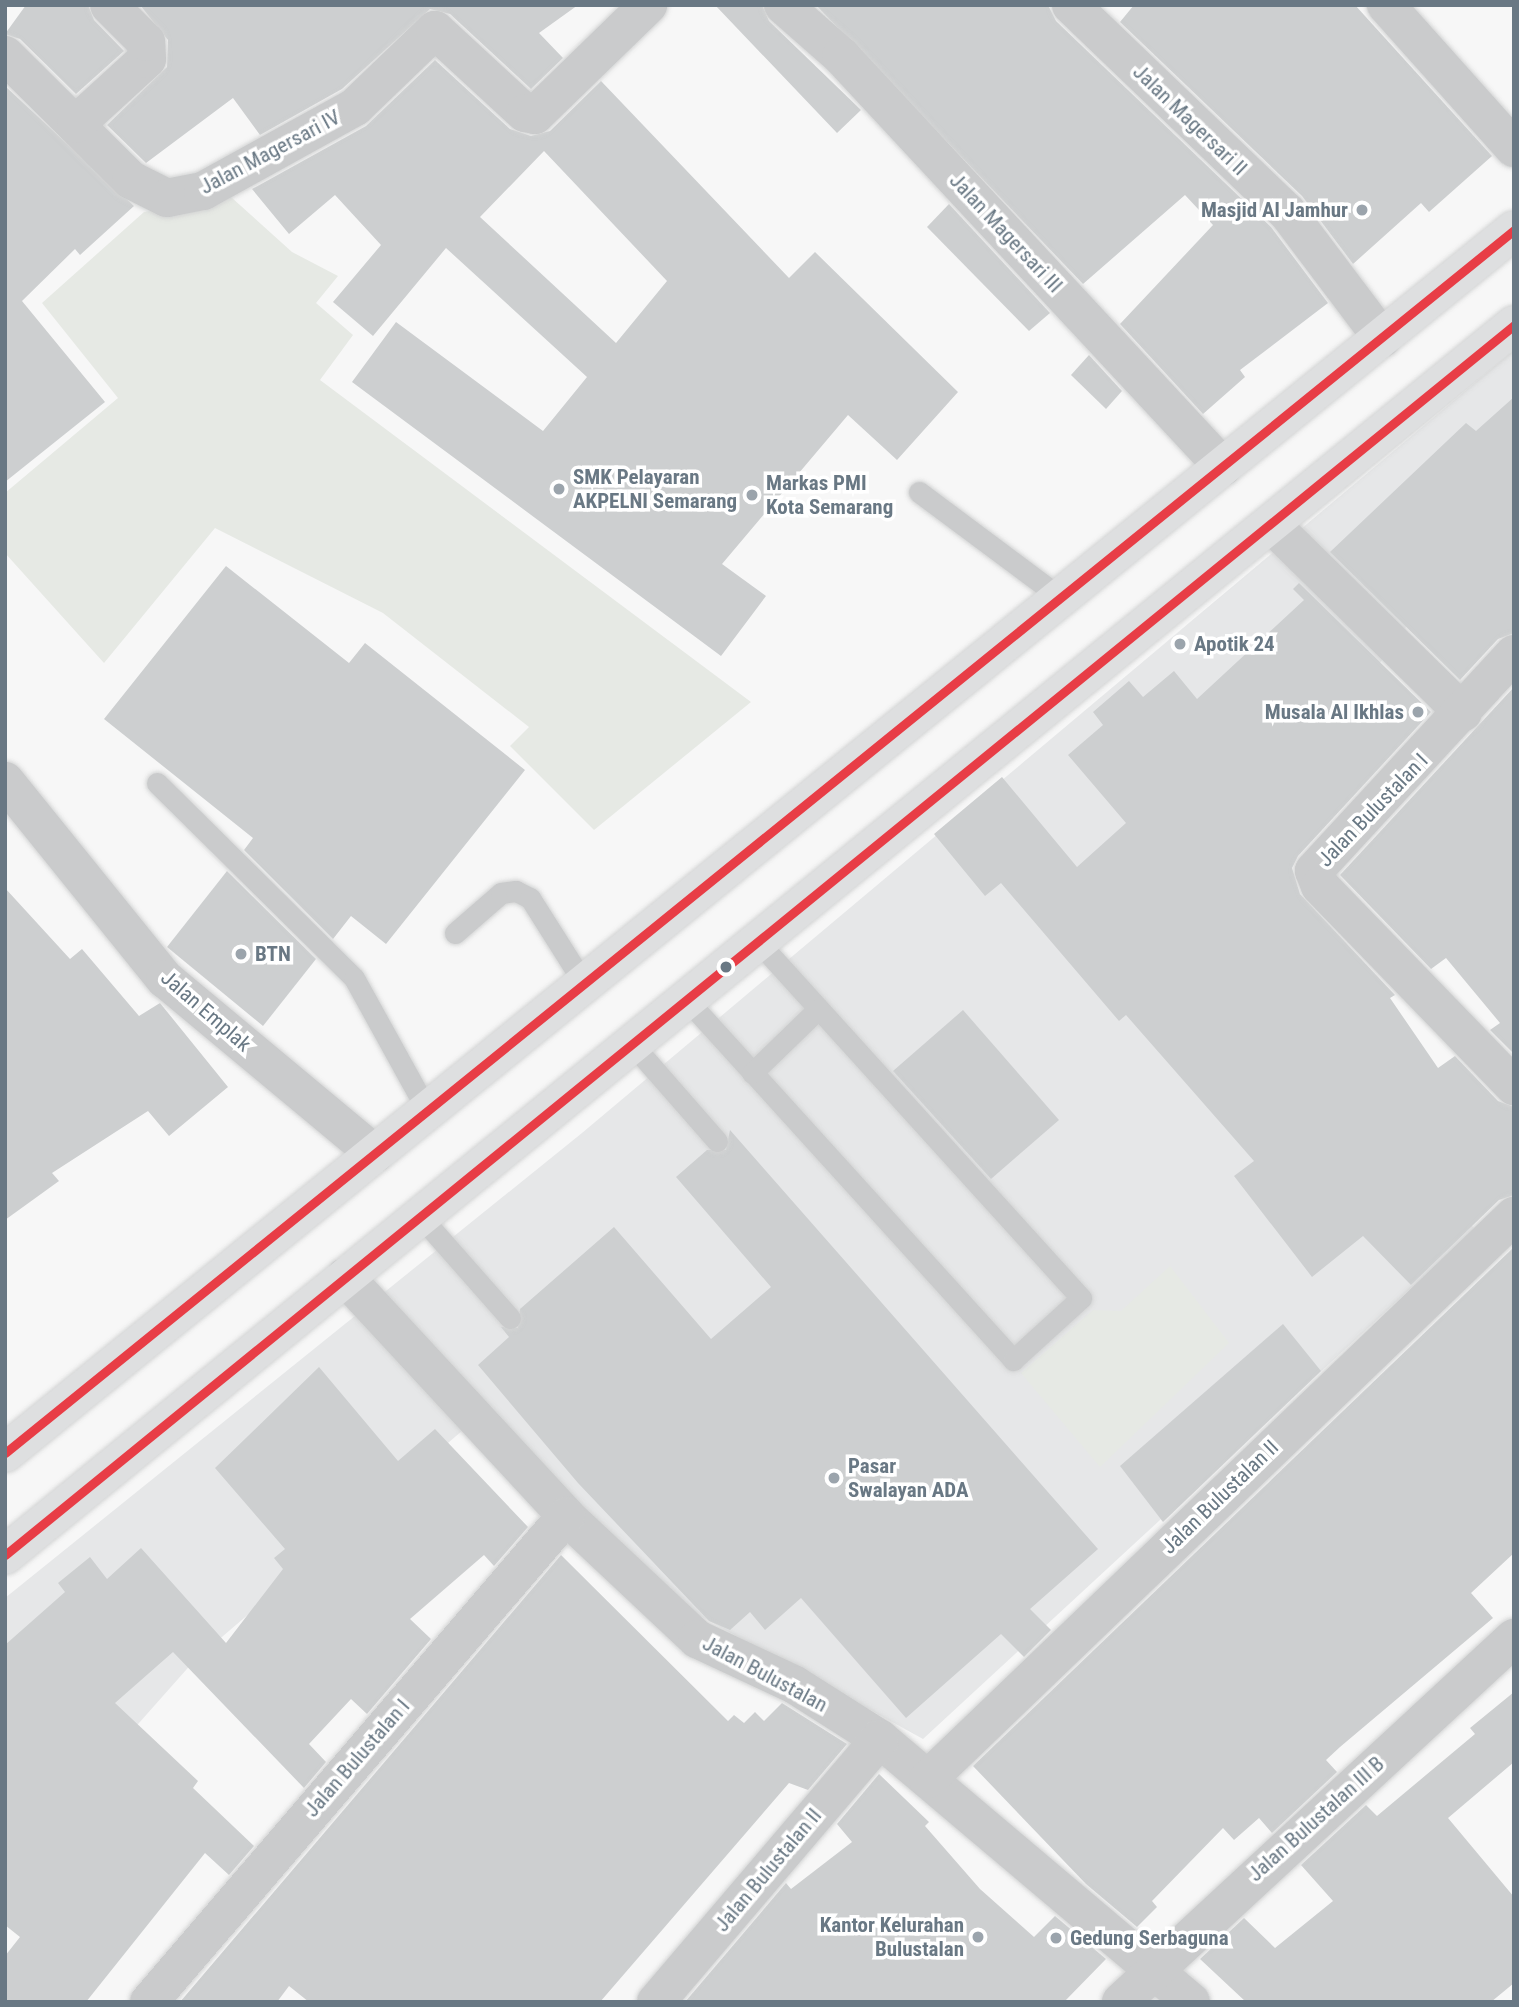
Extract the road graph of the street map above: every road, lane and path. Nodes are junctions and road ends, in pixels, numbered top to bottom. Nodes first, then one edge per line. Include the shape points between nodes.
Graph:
1 (109, 5) edge
2 (648, 5) edge
3 (783, 5) edge
4 (1071, 5) edge
5 (1386, 5) edge
6 (427, 18) edge
7 (5, 55) edge
8 (76, 124) junction
9 (1514, 148) edge
10 (1514, 230) edge
11 (1514, 325) edge
12 (1382, 338) junction
13 (1223, 467) junction
14 (919, 492) dead end
15 (1271, 524) junction
16 (1061, 598) junction
17 (1514, 654) edge
18 (1463, 713) junction
19 (6, 783) edge
20 (157, 783) dead end
21 (455, 933) dead end
22 (758, 942) junction
23 (585, 985) junction
24 (687, 1000) junction
25 (818, 1009) junction
26 (632, 1044) junction
27 (752, 1073) junction
28 (1514, 1086) edge
29 (428, 1112) junction
30 (717, 1141) dead end
31 (375, 1154) junction
32 (420, 1216) junction
33 (1514, 1216) edge
34 (345, 1277) junction
35 (510, 1318) dead end
36 (5, 1454) edge
37 (566, 1516) junction
38 (5, 1555) edge
39 (1514, 1639) edge
40 (880, 1739) junction
41 (928, 1779) junction
42 (1153, 1970) junction
43 (149, 2002) edge
44 (656, 2002) edge
45 (1121, 2002) edge
46 (1191, 2002) edge

1 - 8 street via 146,42 147,59
2 - 6 street, Jalan Magersari IV via 535,116 525,113
3 - 13 street, Jalan Magersari III via 841,56
4 - 12 street, Jalan Magersari II via 1287,212
5 - 9 street
6 - 8 street, Jalan Magersari IV via 355,107 203,191 153,194
7 - 8 street, Jalan Magersari IV
10 - 12 highway
11 - 15 highway
12 - 13 highway
13 - 16 highway
14 - 16 lane
15 - 18 street
15 - 22 highway
16 - 23 highway
17 - 18 street, Jalan Bulustalan I
18 - 28 street, Jalan Bulustalan I via 1314,871 1320,886
19 - 31 street, Jalan Emplak via 165,979
20 - 29 lane via 354,978
21 - 23 lane via 501,892 516,891 530,898
22 - 24 highway
22 - 25 lane
23 - 29 highway
24 - 26 highway
24 - 27 lane
25 - 27 lane
25 - 27 lane via 1081,1298 1013,1360
26 - 30 lane
26 - 32 highway
29 - 31 highway
31 - 36 highway
32 - 34 highway
32 - 35 lane
33 - 41 street, Jalan Bulustalan II
34 - 37 street, Jalan Bulustalan
34 - 38 highway
37 - 40 street, Jalan Bulustalan via 697,1639 795,1685
37 - 43 street, Jalan Bulustalan I
39 - 42 street, Jalan Bulustalan III B
40 - 41 street, Jalan Bulustalan
40 - 44 street, Jalan Bulustalan II
41 - 42 street, Jalan Bulustalan
42 - 45 street, Jalan Bulustalan III B
42 - 46 street, Jalan Bulustalan

